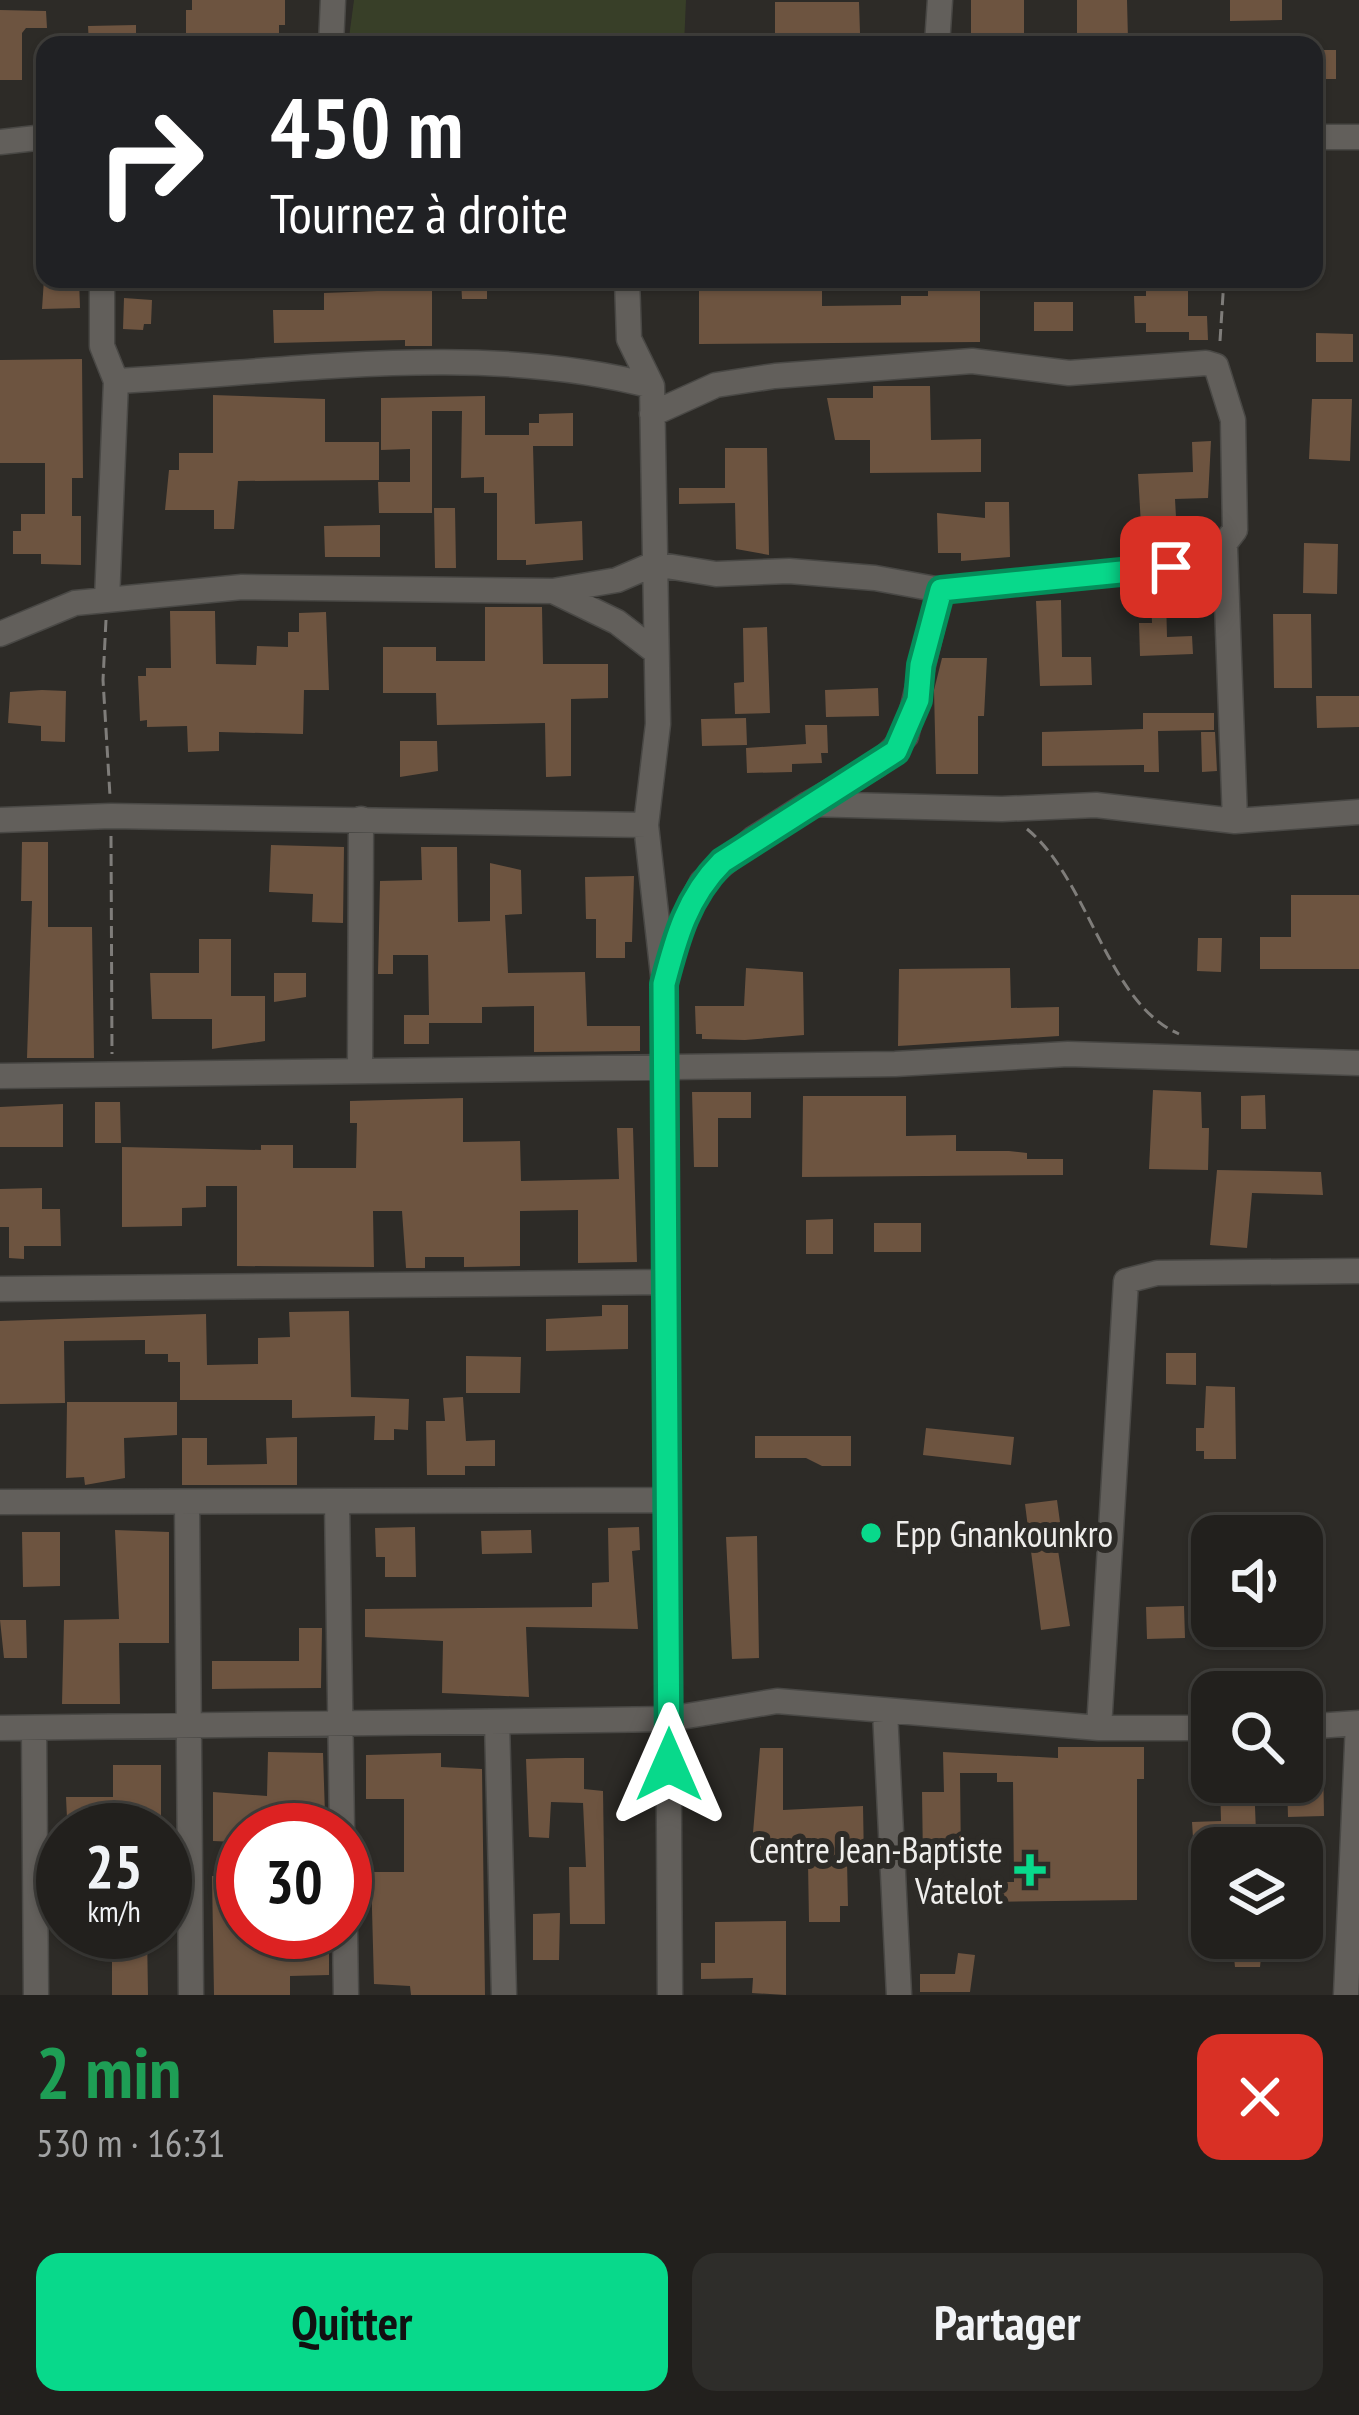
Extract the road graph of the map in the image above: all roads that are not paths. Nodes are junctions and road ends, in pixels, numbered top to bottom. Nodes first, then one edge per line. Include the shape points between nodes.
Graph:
1 (333, 0) edge
2 (940, 0) edge
3 (329, 36) edge
4 (938, 36) edge
5 (1359, 136) edge
6 (1323, 137) edge
7 (36, 138) edge
8 (0, 142) edge
9 (102, 288) edge
10 (627, 288) edge
11 (116, 381) junction
12 (652, 386) junction
13 (652, 414) junction
14 (1225, 549) junction
15 (655, 564) junction
16 (941, 590) junction
17 (553, 591) junction
18 (107, 600) junction
19 (0, 634) edge
20 (656, 652) junction
21 (808, 804) junction
22 (1359, 812) edge
23 (361, 819) junction
24 (0, 820) edge
25 (1234, 821) junction
26 (646, 825) junction
27 (664, 984) junction
28 (1359, 1064) edge
29 (664, 1066) junction
30 (360, 1070) junction
31 (0, 1076) edge
32 (1359, 1271) edge
33 (665, 1282) junction
34 (0, 1289) edge
35 (667, 1500) junction
36 (0, 1502) edge
37 (338, 1502) junction
38 (187, 1503) junction
39 (884, 1711) junction
40 (669, 1719) junction
41 (497, 1722) junction
42 (339, 1724) junction
43 (1358, 1724) edge
44 (1323, 1725) edge
45 (189, 1726) junction
46 (0, 1728) edge
47 (34, 1728) junction
48 (1100, 1728) junction
49 (1191, 1728) edge
50 (341, 1803) edge
51 (345, 1959) edge
52 (36, 1995) edge
53 (191, 1995) edge
54 (346, 1995) edge
55 (504, 1995) edge
56 (670, 1995) edge
57 (899, 1995) edge
58 (1346, 1995) edge

1 - 3 street
2 - 4 street
5 - 6 street
7 - 8 street
9 - 11 street via 102,346
10 - 12 street via 628,339
11 - 12 street via 548,365
11 - 18 street
12 - 13 street
13 - 14 street via 716,385 775,376 972,362 1069,373 1216,366 1233,421 1234,530
13 - 15 street
14 - 16 street via 1193,564
14 - 25 street
15 - 16 street
15 - 17 street
15 - 20 street
16 - 21 street via 906,736 877,766
17 - 18 street via 242,587
17 - 20 street
18 - 19 street via 75,603
20 - 26 street via 658,724
21 - 25 street via 1096,805
21 - 27 street via 702,882 676,934
22 - 25 street
23 - 24 street
23 - 26 street
23 - 30 street
26 - 27 street
27 - 29 street
28 - 29 street via 1068,1054
29 - 30 street
29 - 33 street
30 - 31 street
32 - 48 street via 1157,1273 1126,1281
33 - 34 street
33 - 35 street
35 - 37 street
35 - 40 street
36 - 38 street
37 - 38 street
37 - 42 street
38 - 45 street
39 - 40 street via 777,1701
39 - 48 street
39 - 57 street
40 - 41 street
40 - 56 street
41 - 42 street
41 - 55 street
42 - 45 street
42 - 50 street
43 - 44 street
43 - 58 street
45 - 47 street
45 - 53 street
46 - 47 street
47 - 52 street
48 - 49 street
51 - 54 street

